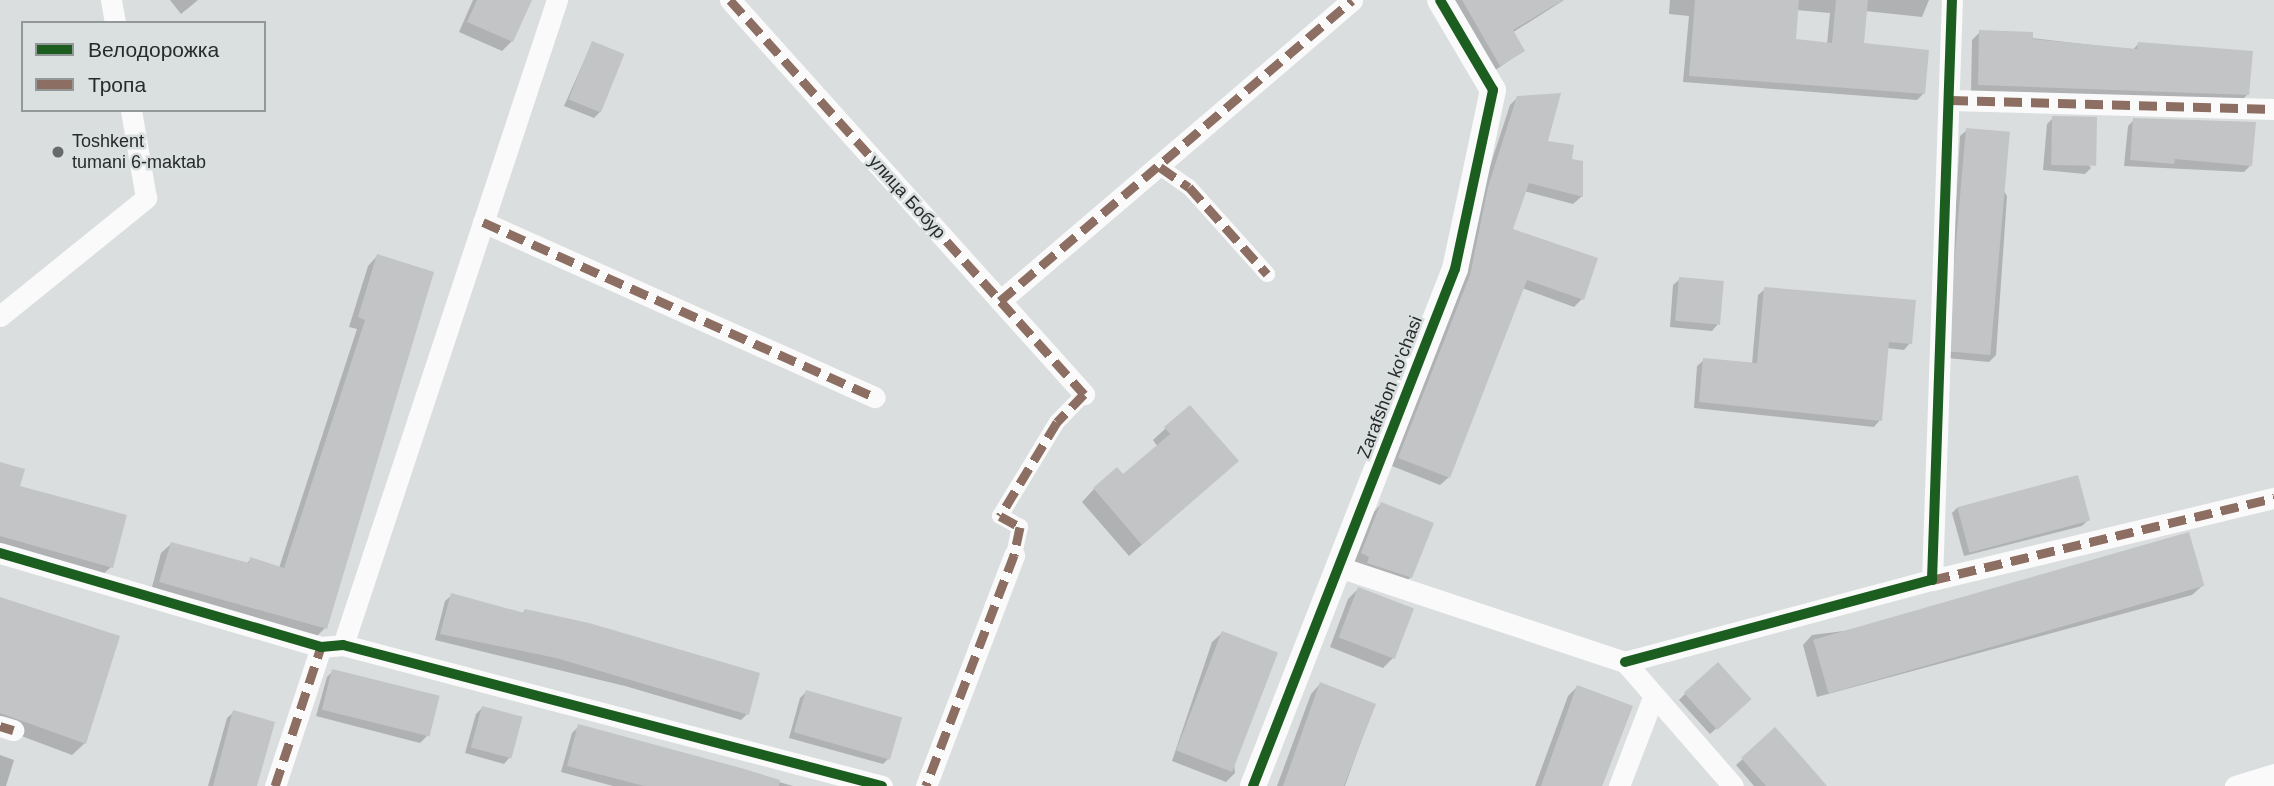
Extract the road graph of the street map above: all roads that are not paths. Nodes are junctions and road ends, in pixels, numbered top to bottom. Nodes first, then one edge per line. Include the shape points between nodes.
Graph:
1 (111, 0) edge
2 (557, 0) edge
3 (730, 0) edge
4 (1352, 0) edge
5 (1440, 0) edge
6 (1952, 0) edge
7 (115, 21) edge
8 (1950, 100) junction
9 (2274, 109) edge
10 (131, 112) edge
11 (1160, 167) junction
12 (483, 222) junction
13 (1267, 274) dead end
14 (1000, 301) junction
15 (0, 316) edge
16 (1084, 394) joint
17 (874, 397) dead end
18 (2274, 498) edge
19 (0, 552) edge
20 (1014, 555) joint
21 (1339, 567) junction
22 (1932, 580) junction
23 (332, 646) junction
24 (1625, 662) junction
25 (1654, 695) junction
26 (2274, 774) edge
27 (275, 786) edge
28 (882, 786) edge
29 (926, 786) edge
30 (1253, 786) edge
31 (1619, 786) edge
32 (1733, 786) edge
33 (2235, 786) edge

1 - 7 street
2 - 12 street
3 - 14 street, улица Бобур
4 - 11 street
5 - 21 street, Zarafshon ko'chasi via 1493,90 1455,269
6 - 8 street
8 - 9 street
8 - 22 street
10 - 15 street via 146,198
11 - 13 street via 1189,187
11 - 14 street
12 - 17 street
12 - 23 street
14 - 16 street, улица Бобур
16 - 20 street via 1057,422 1000,516 1020,527
18 - 22 street
19 - 23 street
20 - 29 street
21 - 24 street
21 - 30 street, Zarafshon ko'chasi
22 - 24 street
23 - 27 street
23 - 28 street
24 - 25 street
25 - 31 street
25 - 32 street
26 - 33 street

